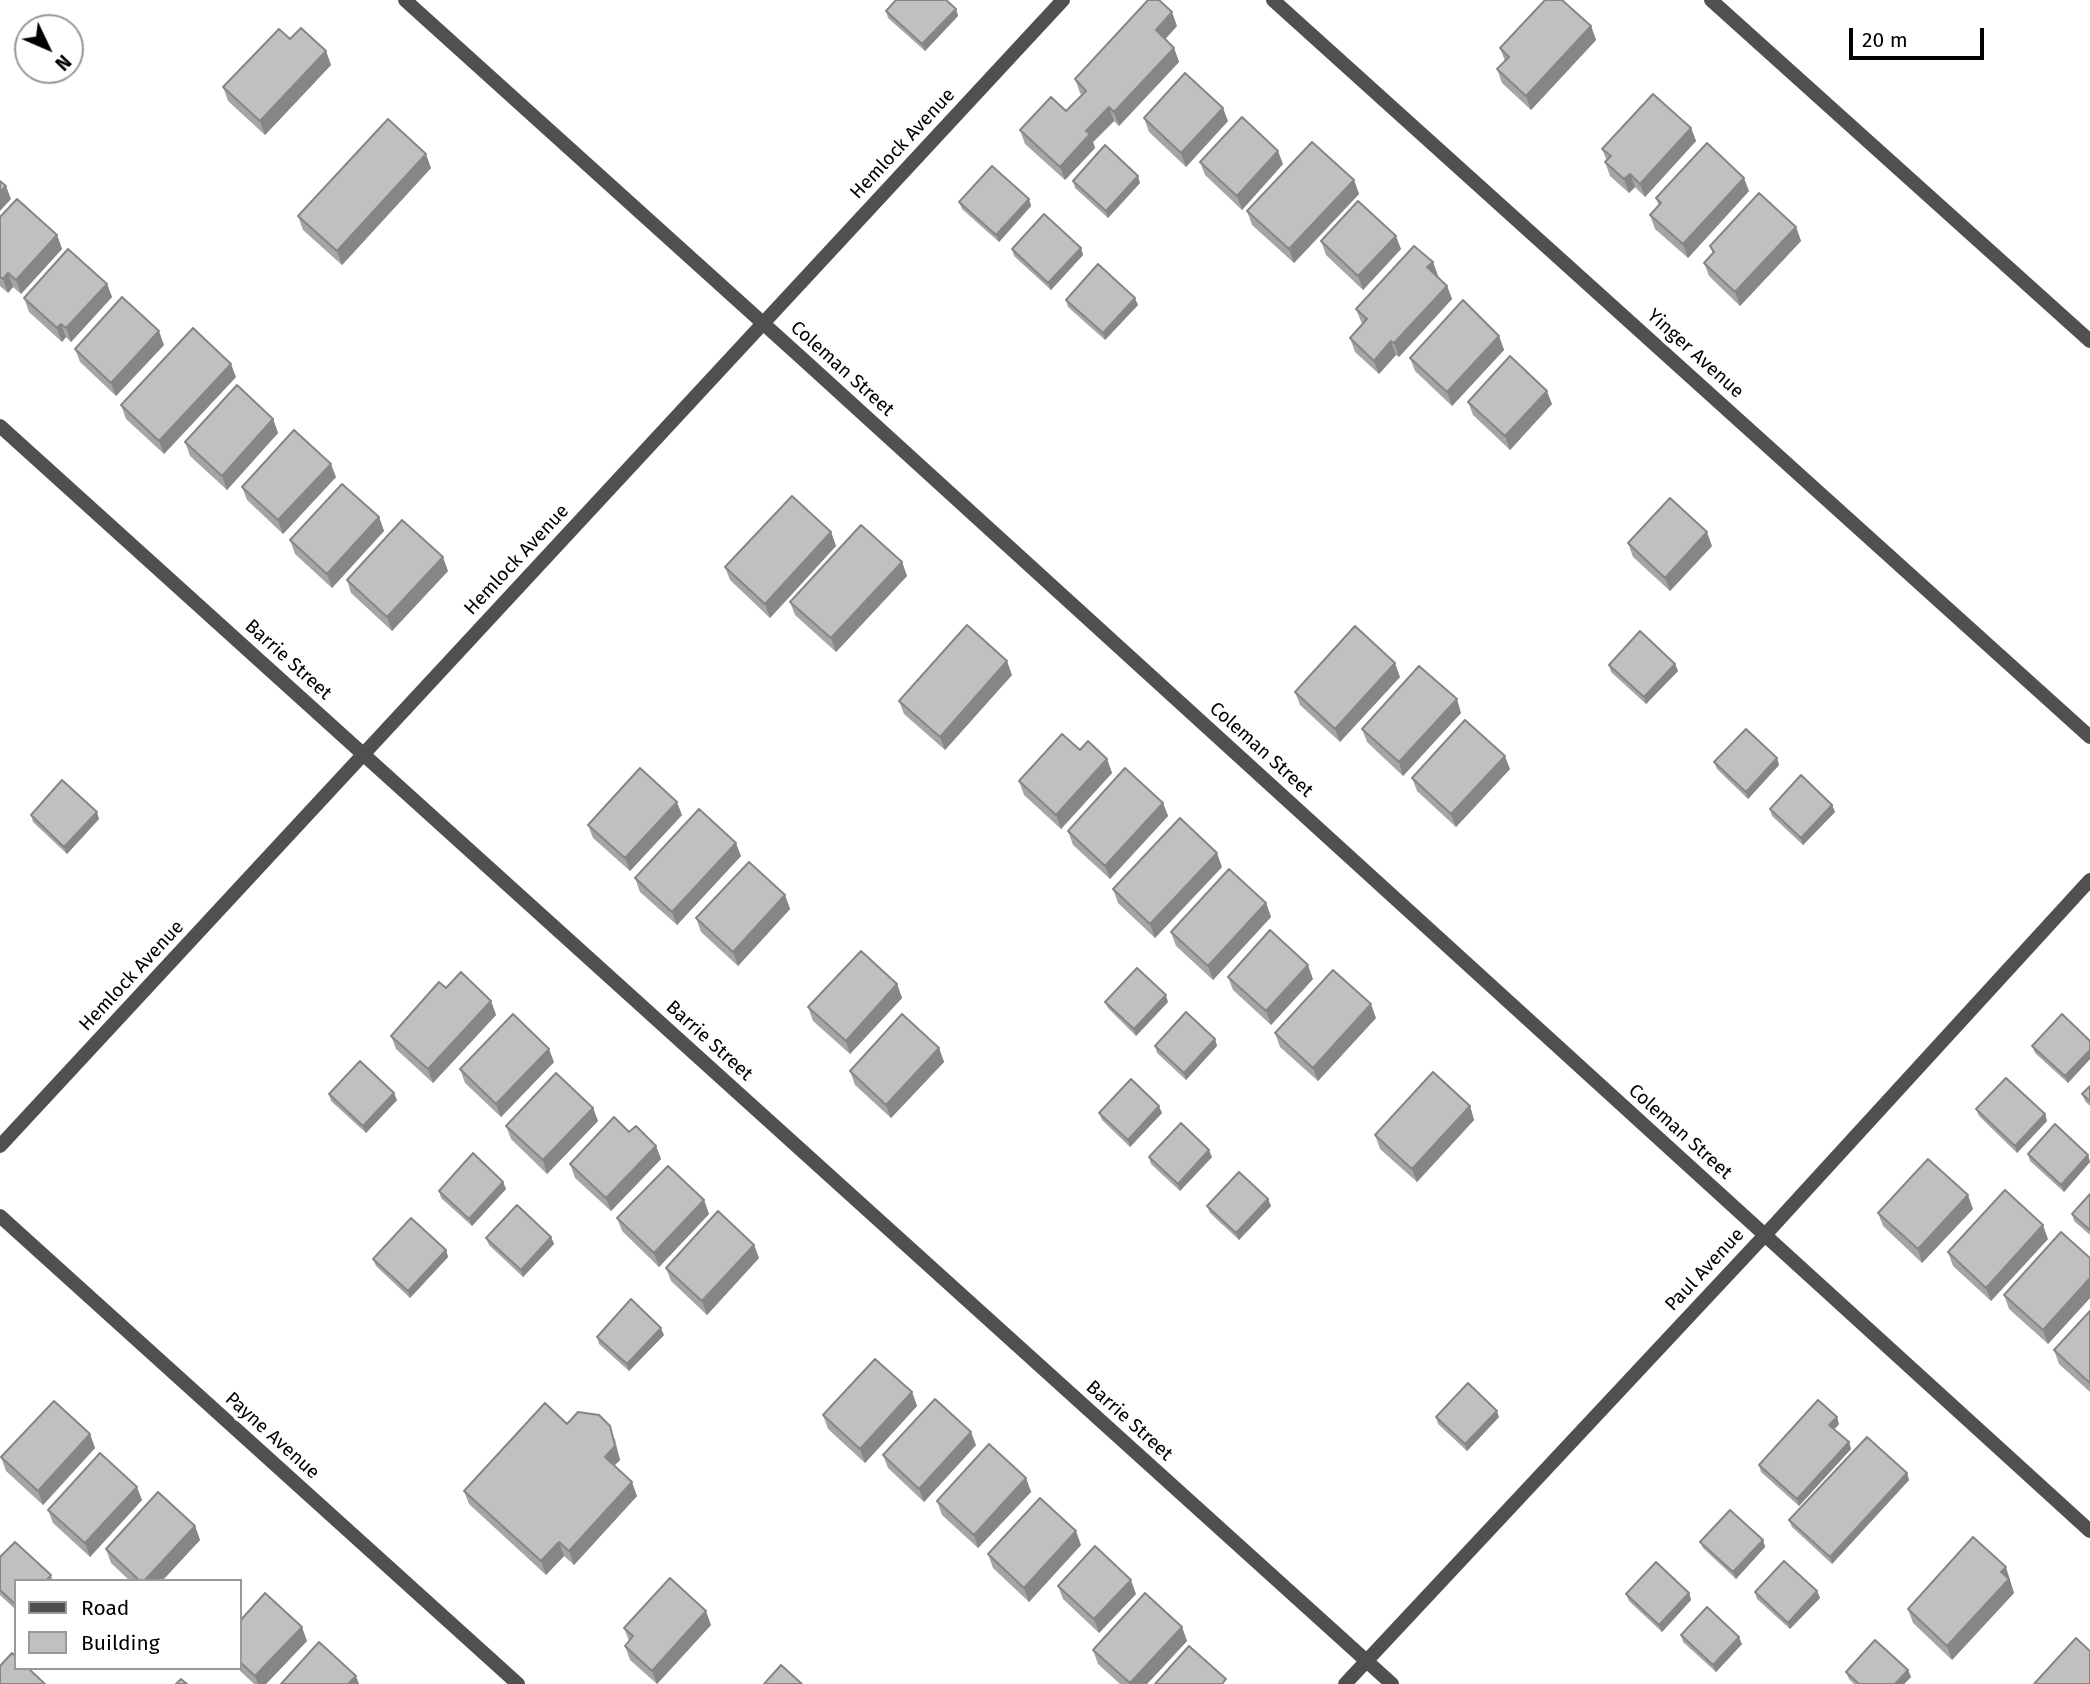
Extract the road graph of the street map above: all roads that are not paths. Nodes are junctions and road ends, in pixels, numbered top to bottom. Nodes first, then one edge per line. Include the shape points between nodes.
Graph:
1 (405, 0) edge
2 (1063, 0) edge
3 (1273, 0) edge
4 (1711, 0) edge
5 (763, 323) junction
6 (2090, 341) edge
7 (0, 426) edge
8 (2090, 737) edge
9 (363, 754) junction
10 (2090, 880) edge
11 (0, 1146) edge
12 (0, 1216) edge
13 (1765, 1235) junction
14 (2090, 1531) edge
15 (1366, 1661) junction
16 (518, 1684) edge
17 (1345, 1684) edge
18 (1392, 1684) edge

1 - 5 street, Coleman Street
2 - 5 street, Hemlock Avenue
3 - 8 street, Yinger Avenue
4 - 6 street
5 - 9 street, Hemlock Avenue
5 - 13 street, Coleman Street
7 - 9 street, Barrie Street
9 - 11 street, Hemlock Avenue
9 - 15 street, Barrie Street
10 - 13 street, Paul Avenue
12 - 16 street, Payne Avenue
13 - 14 street, Coleman Street
13 - 15 street, Paul Avenue
15 - 17 street, Paul Avenue
15 - 18 street, Barrie Street

